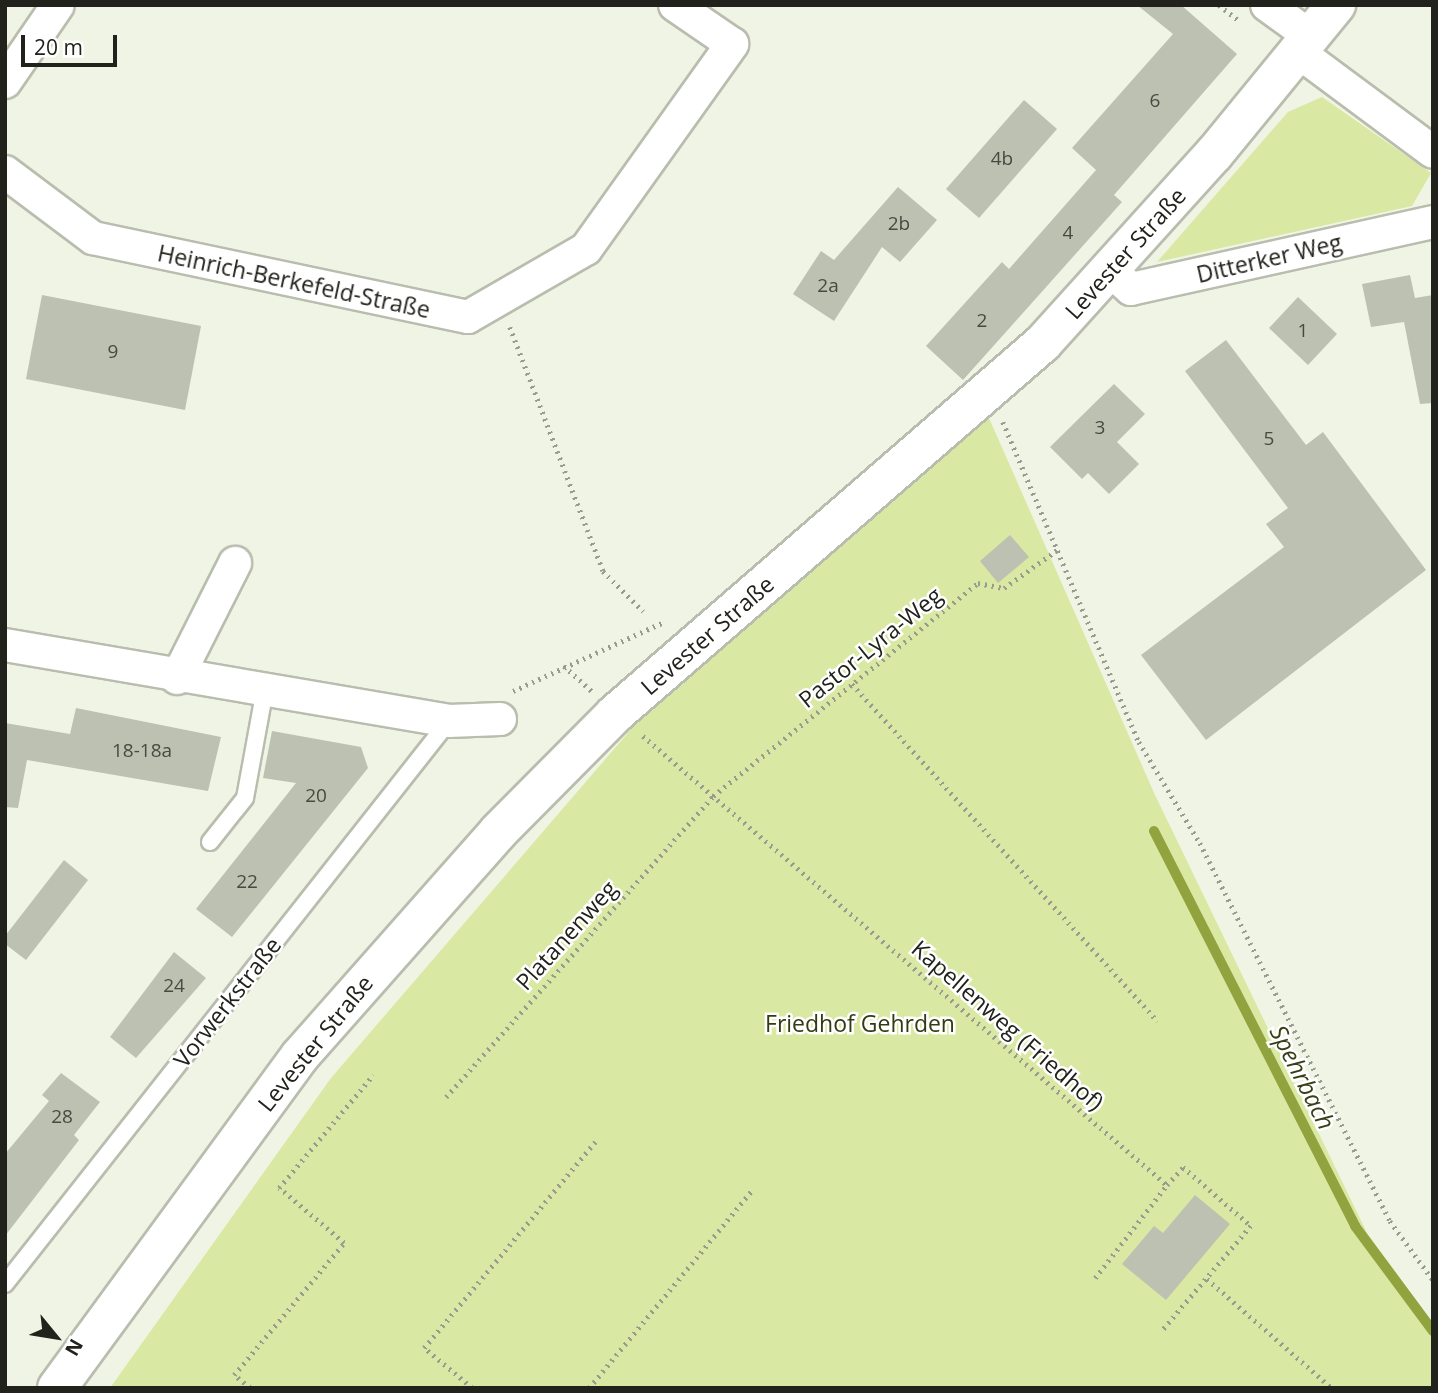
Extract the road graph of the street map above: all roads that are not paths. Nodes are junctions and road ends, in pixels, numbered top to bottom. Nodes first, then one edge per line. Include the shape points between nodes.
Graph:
1 (58, 5) edge
2 (675, 5) edge
3 (1267, 5) edge
4 (1336, 5) edge
5 (1303, 44) junction
6 (5, 82) edge
7 (1433, 152) edge
8 (5, 172) edge
9 (1433, 222) edge
10 (1111, 271) junction
11 (235, 564) dead end
12 (5, 645) edge
13 (177, 678) junction
14 (264, 694) junction
15 (503, 706) road end
16 (449, 722) junction
17 (210, 842) dead end
18 (5, 1284) edge
19 (121, 1304) junction
20 (57, 1388) edge
21 (80, 1388) edge

1 - 6 street
2 - 8 street, Heinrich-Berkefeld-Straße via 732,44 586,249 468,317 93,238
3 - 5 street
4 - 5 street, Levester Straße
5 - 7 street
5 - 10 street, Levester Straße
9 - 10 street, Ditterker Weg via 1130,289
10 - 19 street, Levester Straße via 988,392 615,714 498,832 300,1056
11 - 13 street
12 - 13 street
13 - 14 street
14 - 16 street
14 - 17 lane via 246,798
15 - 16 street
16 - 18 lane, Vorwerkstraße
19 - 20 street, Levester Straße
19 - 21 street, Levester Straße

